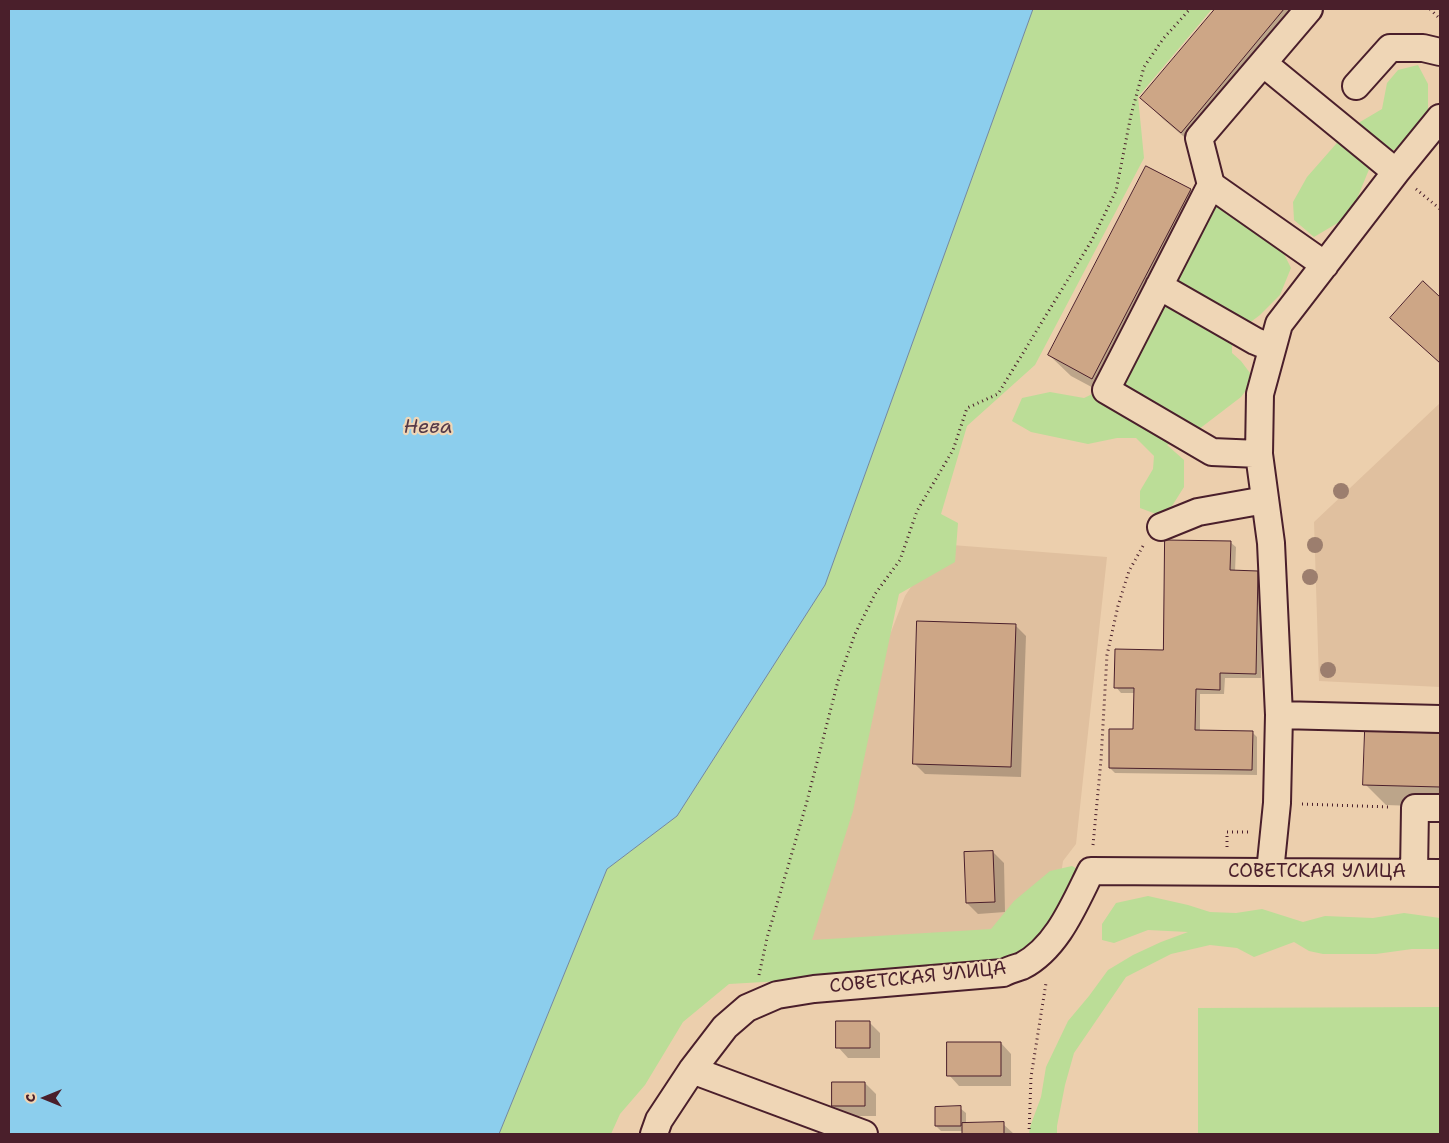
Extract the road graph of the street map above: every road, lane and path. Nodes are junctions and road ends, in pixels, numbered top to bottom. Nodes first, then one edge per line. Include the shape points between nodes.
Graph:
1 (1190, 9) edge
2 (1309, 9) edge
3 (1430, 9) edge
4 (1440, 18) edge
5 (1440, 52) edge
6 (1263, 63) junction
7 (1356, 86) dead end
8 (1440, 118) edge
9 (1396, 172) junction
10 (1211, 185) junction
11 (1440, 209) edge
12 (1325, 265) junction
13 (1159, 286) junction
14 (1272, 348) junction
15 (1259, 454) junction
16 (1266, 500) junction
17 (1161, 527) joint
18 (1279, 715) junction
19 (1440, 719) edge
20 (1277, 803) junction
21 (1428, 808) edge
22 (1091, 871) junction
23 (1270, 872) junction
24 (1414, 873) junction
25 (1440, 873) edge
26 (759, 979) dead end
27 (1044, 990) dead end
28 (692, 1070) junction
29 (654, 1134) edge
30 (864, 1134) edge
31 (1029, 1134) edge

1 - 26 path via 1163,39 1144,67 1116,191 1092,240 998,394 968,408 954,450 917,511 900,560 875,594 855,634 838,681 767,938
2 - 6 street
3 - 4 path
5 - 7 street via 1423,48 1390,48
6 - 9 street
6 - 10 street via 1200,138
8 - 9 street
9 - 11 path
9 - 12 street
10 - 12 street
10 - 13 street
12 - 14 street via 1279,324
13 - 14 street
13 - 15 street via 1106,390 1212,452
14 - 15 street via 1260,394
15 - 16 street
16 - 17 street via 1198,512
16 - 18 street
17 - 22 path via 1146,542 1129,571 1107,654
18 - 19 street
18 - 20 street
20 - 21 path
20 - 23 street
21 - 24 street
22 - 23 street, СОВЕТСКАЯ УЛИЦА
22 - 28 street, СОВЕТСКАЯ УЛИЦА via 1061,929 1043,950 1023,965 1003,973 814,989 776,996 747,1008 724,1027
23 - 24 street, СОВЕТСКАЯ УЛИЦА
24 - 25 street, СОВЕТСКАЯ УЛИЦА
27 - 31 path via 1031,1077
28 - 29 street, СОВЕТСКАЯ УЛИЦА via 659,1120
28 - 30 street

